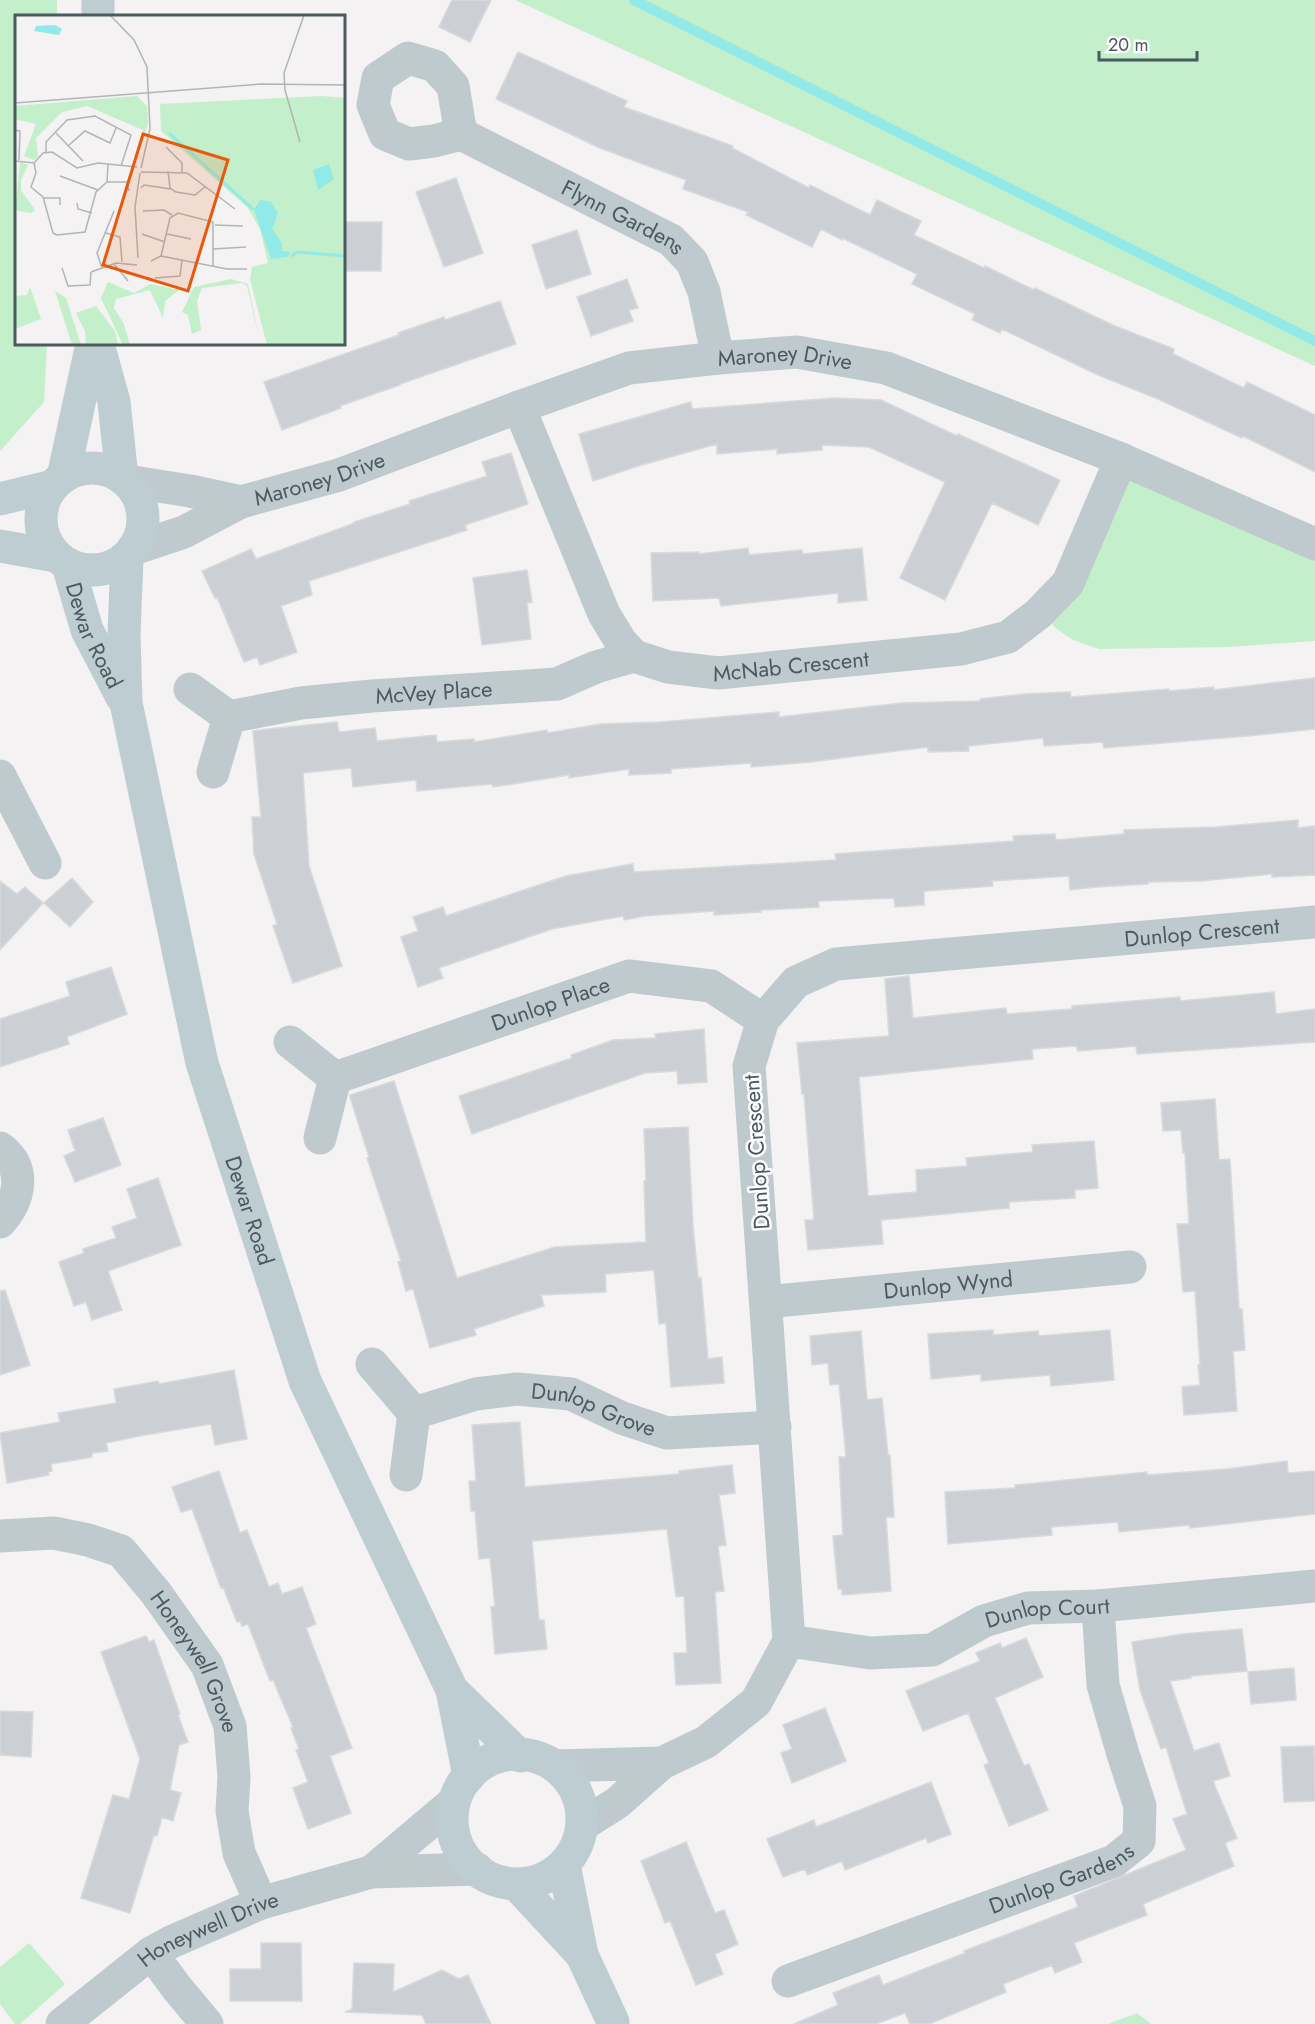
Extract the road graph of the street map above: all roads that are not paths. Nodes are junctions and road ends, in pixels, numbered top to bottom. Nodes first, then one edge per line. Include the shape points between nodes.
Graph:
1 (461, 134) dead end
2 (92, 345) edge
3 (98, 345) edge
4 (718, 358) junction
5 (519, 407) junction
6 (1121, 459) junction
7 (124, 480) junction
8 (58, 481) junction
9 (0, 499) edge
10 (241, 502) junction
11 (1315, 544) edge
12 (0, 546) edge
13 (130, 554) junction
14 (62, 561) junction
15 (634, 656) junction
16 (190, 689) dead end
17 (126, 704) junction
18 (229, 717) junction
19 (213, 772) dead end
20 (0, 776) edge
21 (45, 863) dead end
22 (1315, 922) edge
23 (763, 1020) junction
24 (290, 1042) dead end
25 (335, 1078) junction
26 (320, 1138) dead end
27 (0, 1148) edge
28 (0, 1222) edge
29 (1130, 1267) dead end
30 (766, 1302) junction
31 (372, 1364) dead end
32 (414, 1413) junction
33 (775, 1427) junction
34 (406, 1475) dead end
35 (0, 1536) edge
36 (1315, 1586) edge
37 (1098, 1606) junction
38 (789, 1641) junction
39 (452, 1690) junction
40 (520, 1756) junction
41 (662, 1763) junction
42 (555, 1766) junction
43 (461, 1789) junction
44 (582, 1825) junction
45 (564, 1865) junction
46 (477, 1869) junction
47 (371, 1872) junction
48 (517, 1885) junction
49 (261, 1904) junction
50 (151, 1953) junction
51 (582, 1955) junction
52 (788, 1981) dead end
53 (613, 2022) dead end
54 (62, 2024) edge
55 (207, 2024) edge

1 - 4 street, Flynn Gardens via 671,240 692,262 704,292
2 - 8 street
3 - 7 street via 114,402
4 - 5 street, Maroney Drive via 629,369
4 - 6 street, Maroney Drive via 797,352 886,368
5 - 10 street, Maroney Drive via 339,475
5 - 15 street via 604,614
6 - 11 street, Maroney Drive
6 - 15 street, McNab Crescent via 1068,583 1008,637 962,649 718,673 668,667
7 - 8 street via 113,472 89,467
7 - 10 street, Maroney Drive
7 - 13 street via 138,495 143,511 143,528
8 - 9 street
8 - 14 street via 45,499 41,522 47,544
10 - 13 street, Maroney Drive
12 - 14 street
13 - 14 street via 113,567 96,571 81,570
13 - 17 street, Dewar Road via 124,634
14 - 17 street, Dewar Road via 87,630
15 - 18 street, McVey Place via 557,684 301,703
16 - 18 street
17 - 39 street, Dewar Road via 202,1063 305,1381
18 - 19 street
20 - 21 street
22 - 23 street, Dunlop Crescent via 836,964 796,982
23 - 25 street, Dunlop Place via 711,986 629,976
23 - 30 street, Dunlop Crescent via 749,1066
24 - 25 street
25 - 26 street
27 - 28 street via 13,1164 18,1180 10,1211
29 - 30 street, Dunlop Wynd
30 - 33 street, Dunlop Crescent
31 - 32 street
32 - 33 street, Dunlop Grove via 476,1394 517,1389 571,1394 622,1418 667,1433
32 - 34 street
33 - 38 street, Dunlop Crescent
35 - 49 street, Honeywell Grove via 54,1533 121,1551 156,1593 207,1665 230,1726 232,1811 239,1853
36 - 37 street, Dunlop Court
37 - 38 street, Dunlop Court via 1028,1608 984,1621 933,1650 870,1653
37 - 52 street, Dunlop Gardens via 1103,1685 1140,1806 1139,1841 1114,1862
38 - 41 street via 756,1702 706,1742
39 - 40 street, Dewar Road
39 - 43 street, Dewar Road
40 - 42 street via 536,1756
40 - 43 street via 505,1755 487,1761 476,1768
41 - 42 street
41 - 44 street via 617,1803
42 - 44 street via 577,1794
43 - 46 street via 451,1823 456,1845
43 - 47 street, Honeywell Drive
44 - 45 street via 576,1846
45 - 48 street via 544,1879
45 - 51 street
46 - 47 street, Honeywell Drive
46 - 48 street via 484,1876
47 - 49 street, Honeywell Drive
48 - 51 street
49 - 50 street, Honeywell Drive
50 - 54 street, Honeywell Drive
50 - 55 street
51 - 53 street

